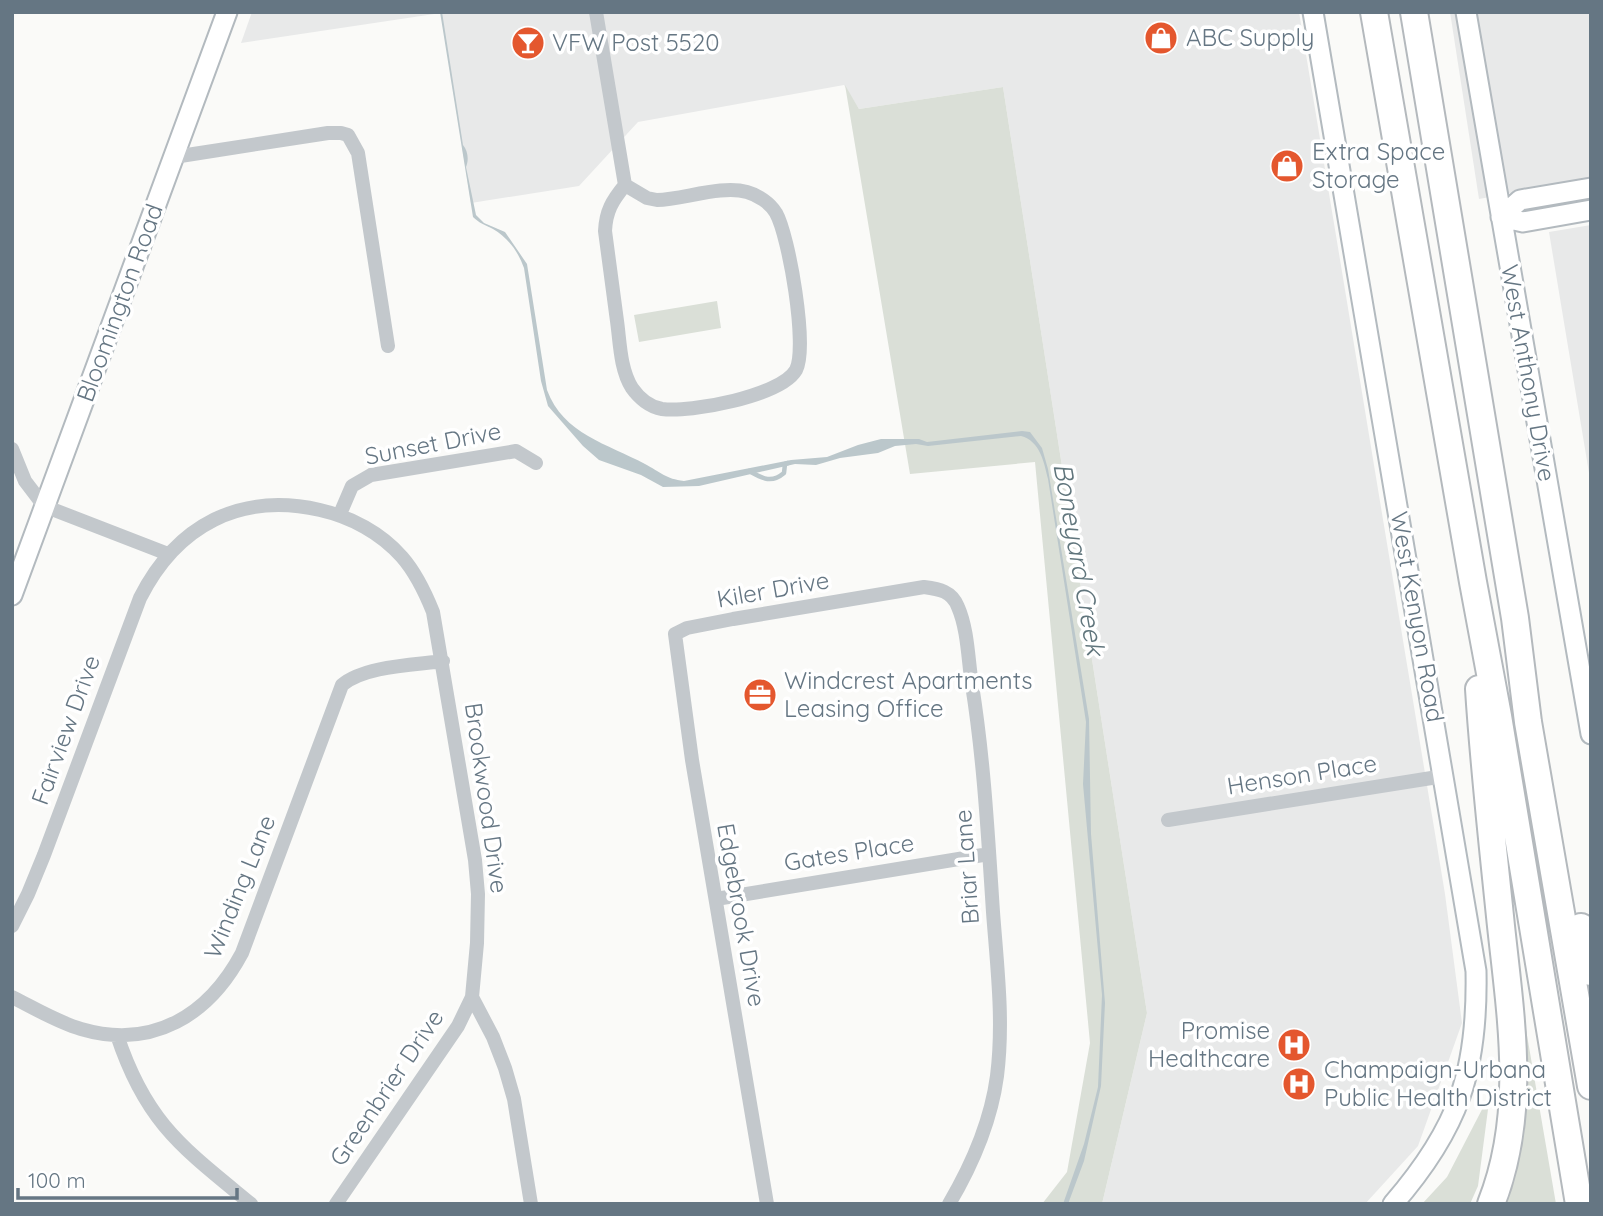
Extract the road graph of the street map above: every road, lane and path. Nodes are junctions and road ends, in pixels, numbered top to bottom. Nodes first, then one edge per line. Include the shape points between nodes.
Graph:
1 (227, 12) edge
2 (596, 12) edge
3 (1313, 12) edge
4 (1374, 12) edge
5 (1414, 12) edge
6 (1466, 12) edge
7 (174, 157) junction
8 (625, 185) junction
9 (1591, 188) edge
10 (1591, 210) edge
11 (1501, 217) junction
12 (388, 346) dead end
13 (12, 449) edge
14 (536, 463) dead end
15 (44, 506) junction
16 (340, 514) junction
17 (168, 554) junction
18 (19, 560) edge
19 (1472, 582) junction
20 (880, 594) joint
21 (12, 595) edge
22 (1515, 618) junction
23 (676, 633) joint
24 (443, 661) junction
25 (1591, 734) edge
26 (1444, 776) junction
27 (1168, 820) dead end
28 (989, 854) junction
29 (716, 899) junction
30 (12, 926) edge
31 (1591, 972) edge
32 (12, 997) edge
33 (472, 997) junction
34 (117, 1035) junction
35 (1591, 1086) edge
36 (251, 1204) edge
37 (336, 1204) edge
38 (531, 1204) edge
39 (767, 1204) edge
40 (949, 1204) edge
41 (1393, 1204) edge
42 (1491, 1204) edge
43 (1579, 1204) edge

1 - 7 street, Bloomington Road
2 - 8 street
3 - 26 street, West Kenyon Road
4 - 19 highway
5 - 22 highway
6 - 11 street, West Anthony Drive
7 - 12 street via 328,134 348,135 358,153
7 - 15 street, Bloomington Road
8 - 8 street via 606,213 605,231 626,374 638,395 660,409 679,410 763,393 790,378 801,352 798,314 785,238 775,212 758,196 733,190 657,200
9 - 11 street via 1520,200
10 - 11 street via 1523,222
11 - 25 street, West Anthony Drive
13 - 15 street via 25,481
14 - 16 street, Sunset Drive via 516,451 371,475 352,486
15 - 17 street
15 - 18 street, Bloomington Road
16 - 17 street via 292,504 246,508 205,525
16 - 24 street, Brookwood Drive via 387,542 416,575 433,612
17 - 30 street, Fairview Drive via 140,598 44,855
18 - 21 street, Bloomington Road
19 - 42 highway via 1482,747 1515,1072 1512,1132
19 - 43 highway
20 - 23 street, Kiler Drive
20 - 28 street, Briar Lane via 940,589 951,595 958,607 976,715
22 - 31 highway via 1539,709
22 - 35 highway via 1528,722
23 - 29 street, Edgebrook Drive
24 - 33 street, Brookwood Drive via 475,860 477,931
24 - 34 street, Winding Lane via 364,673 342,685 230,975 208,1001 180,1021 156,1030
26 - 27 street, Henson Place
26 - 41 street, West Kenyon Road via 1476,971 1475,1040 1447,1129
28 - 29 street, Gates Place
28 - 40 street, Briar Lane via 1000,1014 997,1078 980,1142
29 - 39 street, Edgebrook Drive
32 - 34 street, Winding Lane via 77,1028
33 - 37 street, Greenbrier Drive via 458,1026
33 - 38 street via 505,1068
34 - 36 street via 137,1087 160,1122

